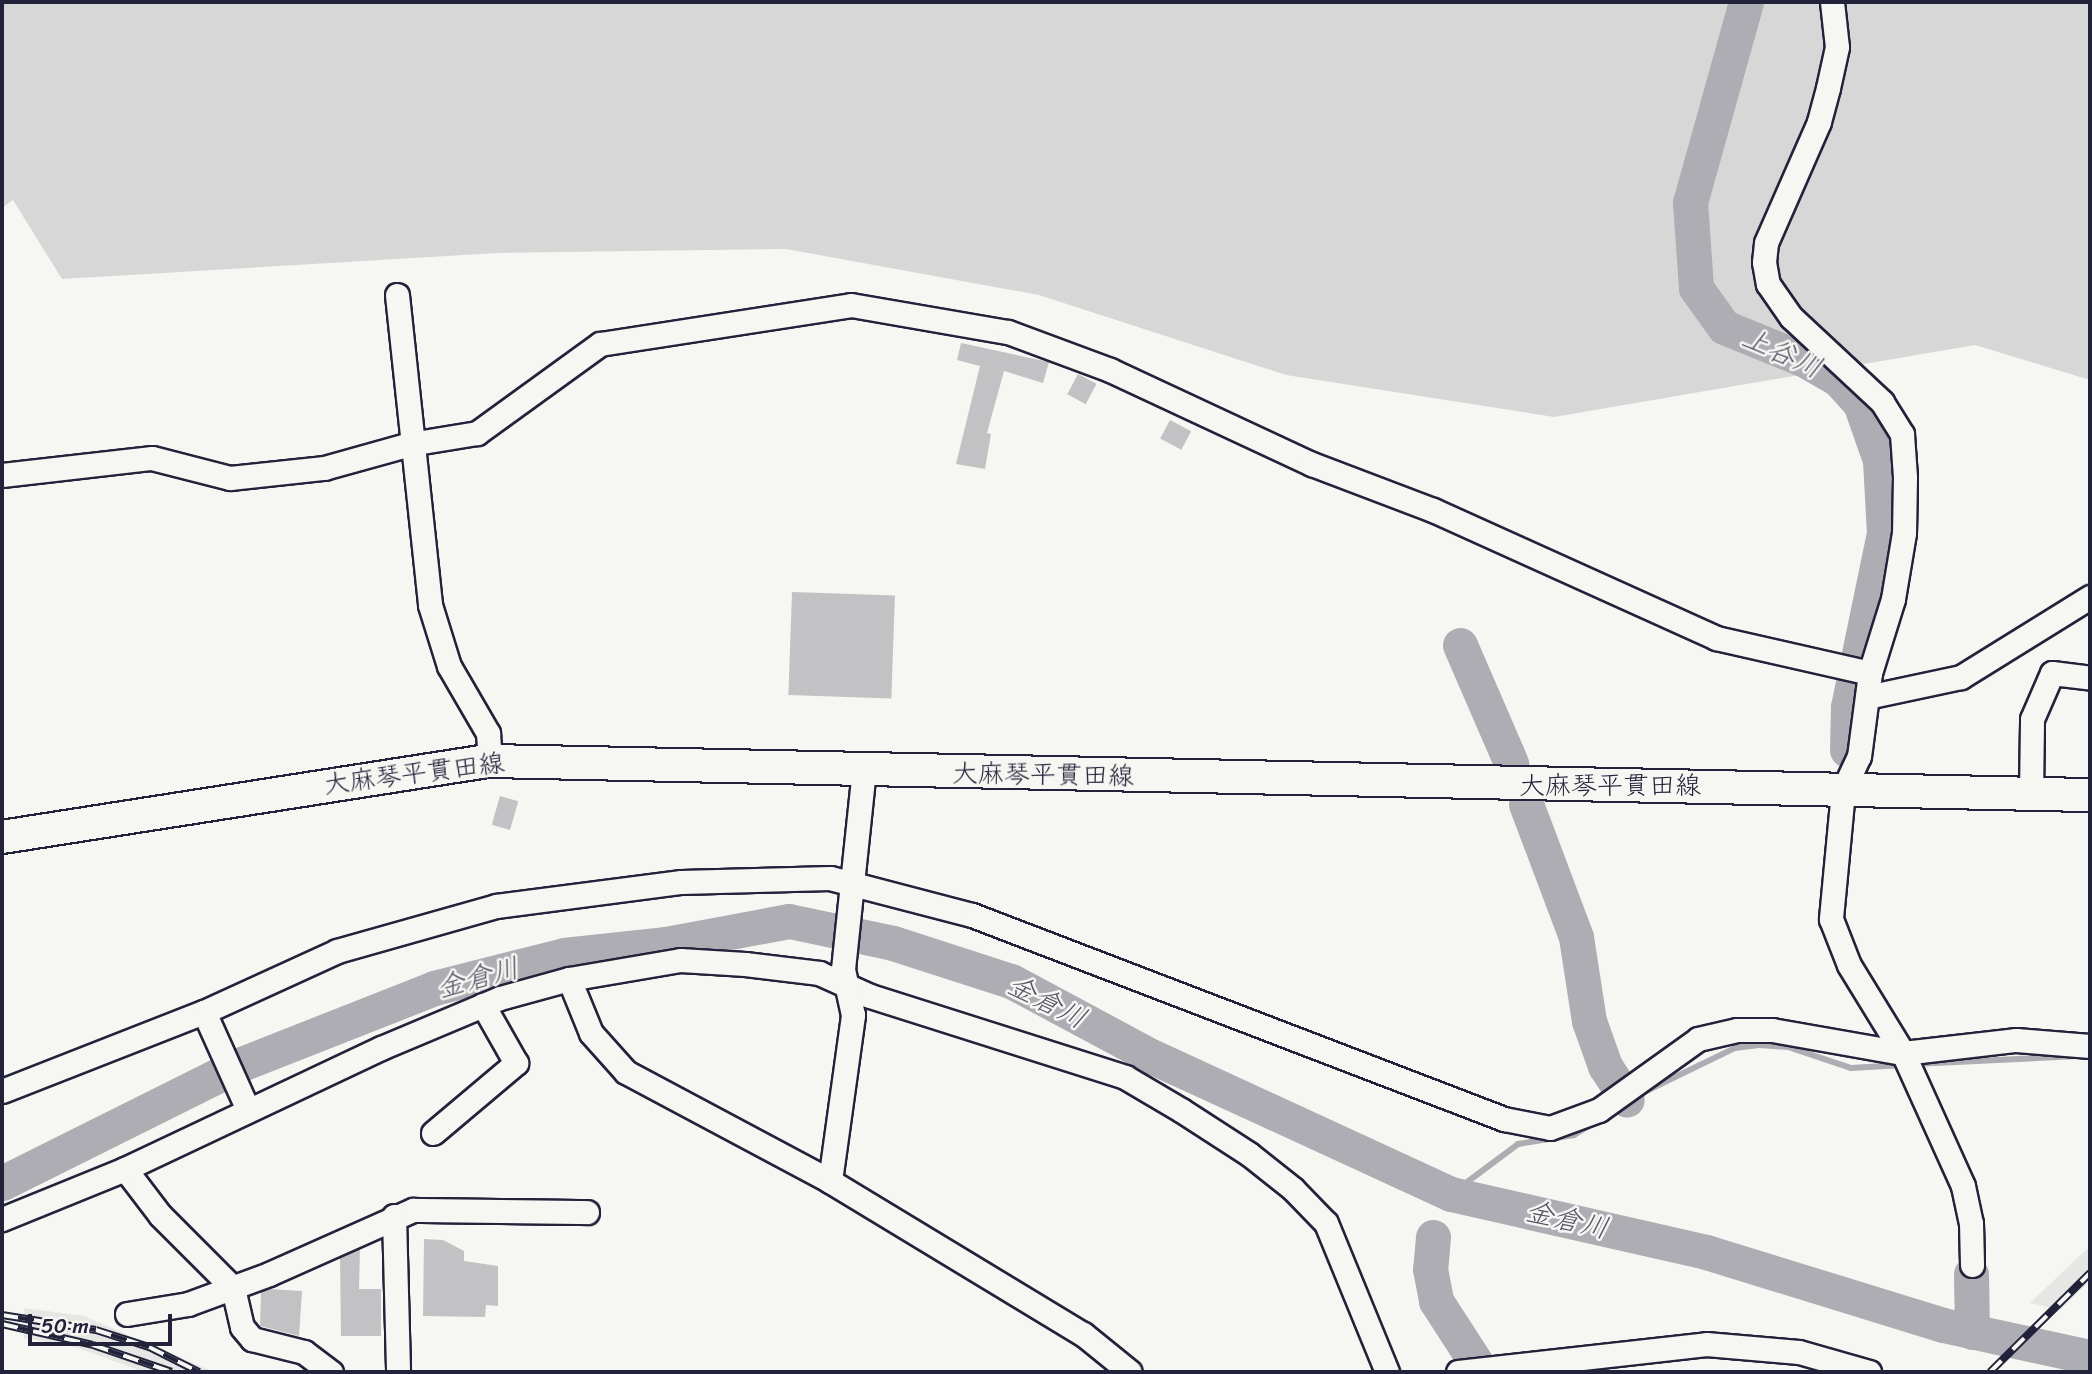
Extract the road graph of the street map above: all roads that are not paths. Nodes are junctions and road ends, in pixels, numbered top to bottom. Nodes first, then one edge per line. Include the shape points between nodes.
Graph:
1 (1832, 2) edge
2 (397, 295) dead end
3 (410, 444) junction
4 (2, 475) edge
5 (2090, 597) edge
6 (1870, 673) junction
7 (2090, 678) edge
8 (1867, 697) junction
9 (490, 761) junction
10 (864, 770) junction
11 (1843, 791) junction
12 (2031, 794) junction
13 (2090, 795) edge
14 (2, 837) edge
15 (852, 889) junction
16 (843, 976) junction
17 (569, 979) junction
18 (483, 1005) junction
19 (204, 1012) junction
20 (2090, 1046) edge
21 (1903, 1053) junction
22 (2, 1091) edge
23 (248, 1110) junction
24 (433, 1133) dead end
25 (125, 1168) junction
26 (830, 1181) junction
27 (587, 1212) dead end
28 (394, 1216) junction
29 (2, 1219) edge
30 (1972, 1265) dead end
31 (233, 1288) junction
32 (127, 1314) dead end
33 (1638, 1362) edge
34 (331, 1372) edge
35 (398, 1372) edge
36 (1130, 1372) edge
37 (1387, 1372) edge
38 (1458, 1372) edge
39 (1869, 1372) edge

1 - 6 street via 1837,47 1828,88 1819,121 1766,243 1763,262 1768,284 1791,317 1882,402 1902,434 1903,533 1893,598
2 - 3 street
3 - 4 street via 324,468 230,478 152,458
3 - 6 street via 477,433 600,344 851,305 1007,332 1110,370 1312,464 1433,510 1716,638
3 - 9 street via 430,605 449,666 488,733
5 - 8 street via 1961,677
6 - 8 street
7 - 12 street via 2052,673 2032,719
8 - 11 street via 1859,756
9 - 10 main road, 大麻琴平貫田線
9 - 14 main road, 大麻琴平貫田線
10 - 11 main road, 大麻琴平貫田線
10 - 15 street
11 - 12 main road, 大麻琴平貫田線
11 - 21 street via 1831,919 1849,965
12 - 13 main road, 大麻琴平貫田線
15 - 16 street
15 - 19 street via 830,878 681,882 496,906 337,951
15 - 21 street via 972,915 1504,1119 1550,1128 1599,1110 1698,1039 1737,1030 1772,1030
16 - 17 street via 680,960
16 - 26 street via 853,1015
16 - 37 street via 870,996 1125,1077 1249,1154 1326,1223
17 - 18 street
17 - 26 street via 591,1033 626,1072
18 - 23 street
18 - 24 street via 516,1063
19 - 22 street
19 - 23 street
20 - 21 street via 2016,1040
21 - 30 street via 1963,1186 1971,1223
23 - 25 street
25 - 29 street
25 - 31 street via 160,1215
26 - 36 street via 1083,1334
27 - 28 street via 413,1210
28 - 31 street
28 - 35 street
31 - 32 street via 188,1304
31 - 34 street via 242,1327 252,1339 304,1352
33 - 38 street
33 - 39 street via 1706,1344 1799,1352

